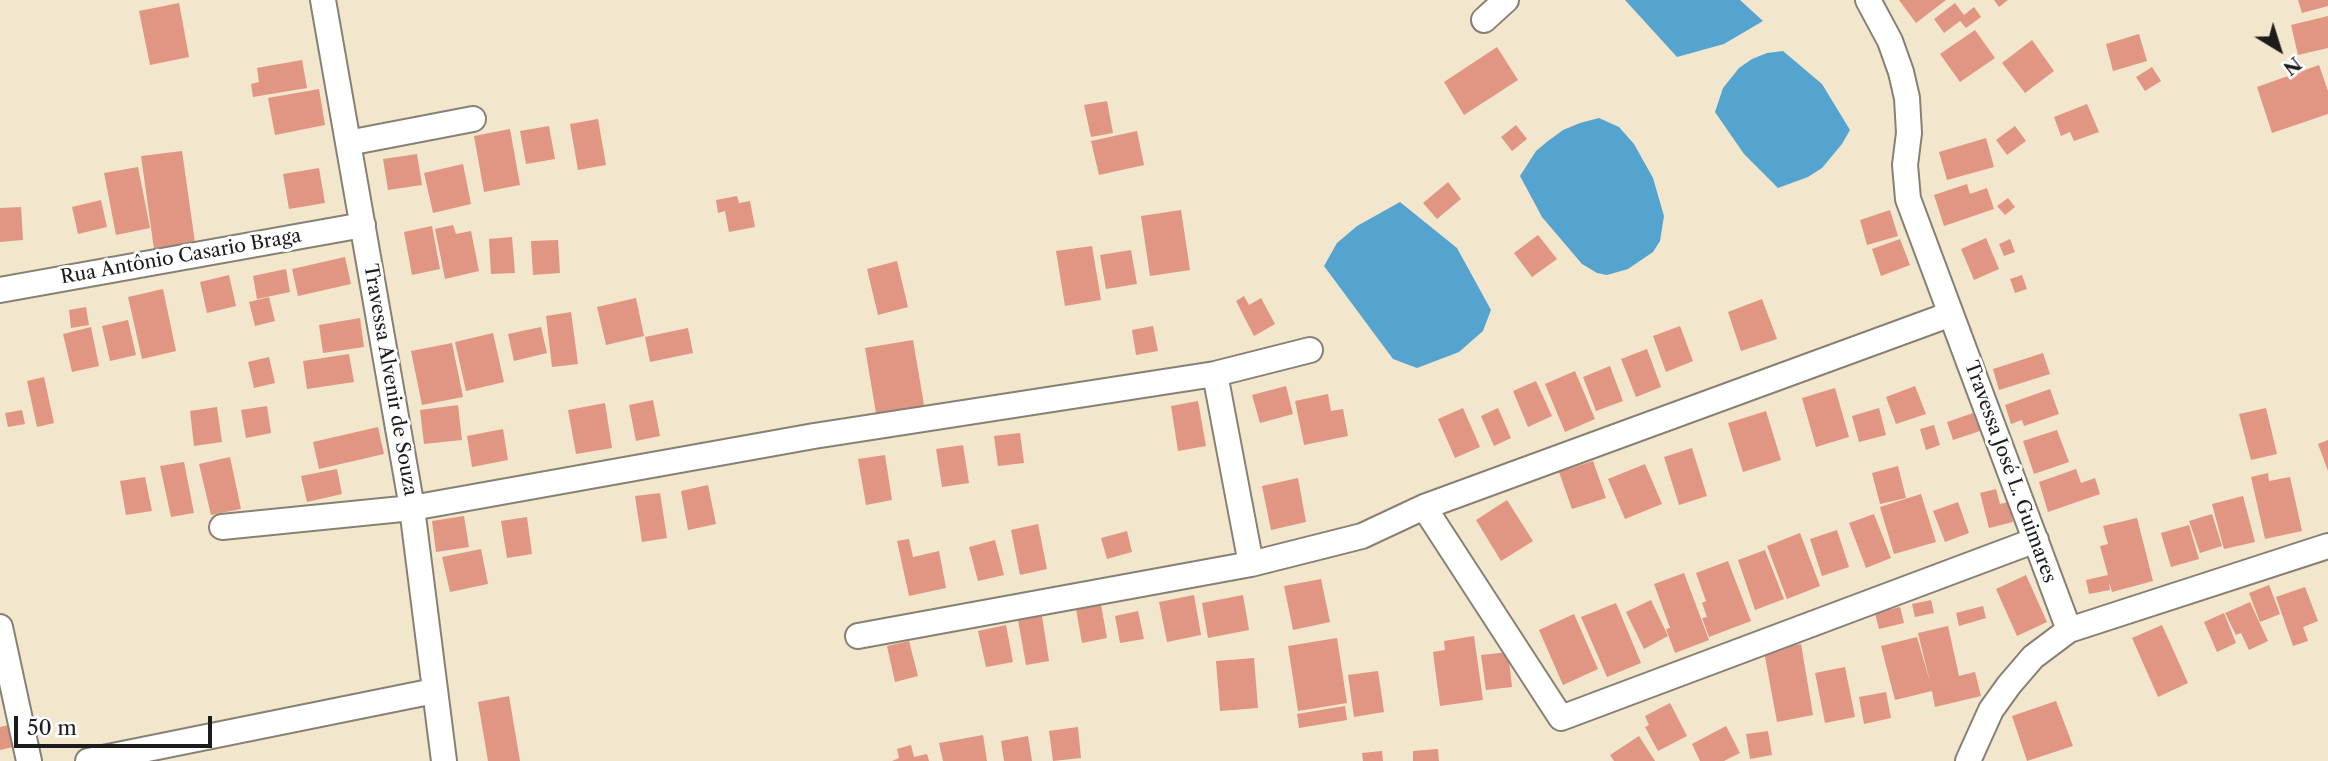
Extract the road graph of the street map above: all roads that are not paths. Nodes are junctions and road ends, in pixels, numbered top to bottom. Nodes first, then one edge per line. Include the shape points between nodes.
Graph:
1 (323, 0) edge
2 (1506, 0) edge
3 (1868, 0) edge
4 (1484, 20) dead end
5 (473, 119) dead end
6 (348, 143) junction
7 (363, 225) junction
8 (0, 290) edge
9 (1951, 314) junction
10 (1310, 350) dead end
11 (1215, 374) junction
12 (1424, 507) junction
13 (412, 508) junction
14 (222, 527) dead end
15 (2036, 540) junction
16 (2328, 546) edge
17 (1251, 564) junction
18 (0, 627) edge
19 (2069, 630) junction
20 (858, 636) dead end
21 (434, 691) junction
22 (29, 761) edge
23 (88, 761) edge
24 (444, 761) edge
25 (1968, 761) edge

1 - 6 street, Travessa Alvenir de Souza
2 - 4 street
3 - 9 street, Travessa José L. Guimares via 1890,41 1904,85 1908,199
5 - 6 street
6 - 7 street, Travessa Alvenir de Souza
7 - 8 street, Rua Antônio Casario Braga
7 - 13 street, Travessa Alvenir de Souza
9 - 12 street
9 - 15 street, Travessa José L. Guimares
10 - 11 street
11 - 13 street via 814,436
11 - 17 street
12 - 15 street via 1560,718
12 - 17 street via 1362,536
13 - 14 street
13 - 21 street, Travessa Alvenir de Souza
15 - 19 street, Travessa José L. Guimares
16 - 19 street
17 - 20 street
18 - 22 street
19 - 25 street via 2032,657 2009,685
21 - 23 street
21 - 24 street, Travessa Alvenir de Souza

